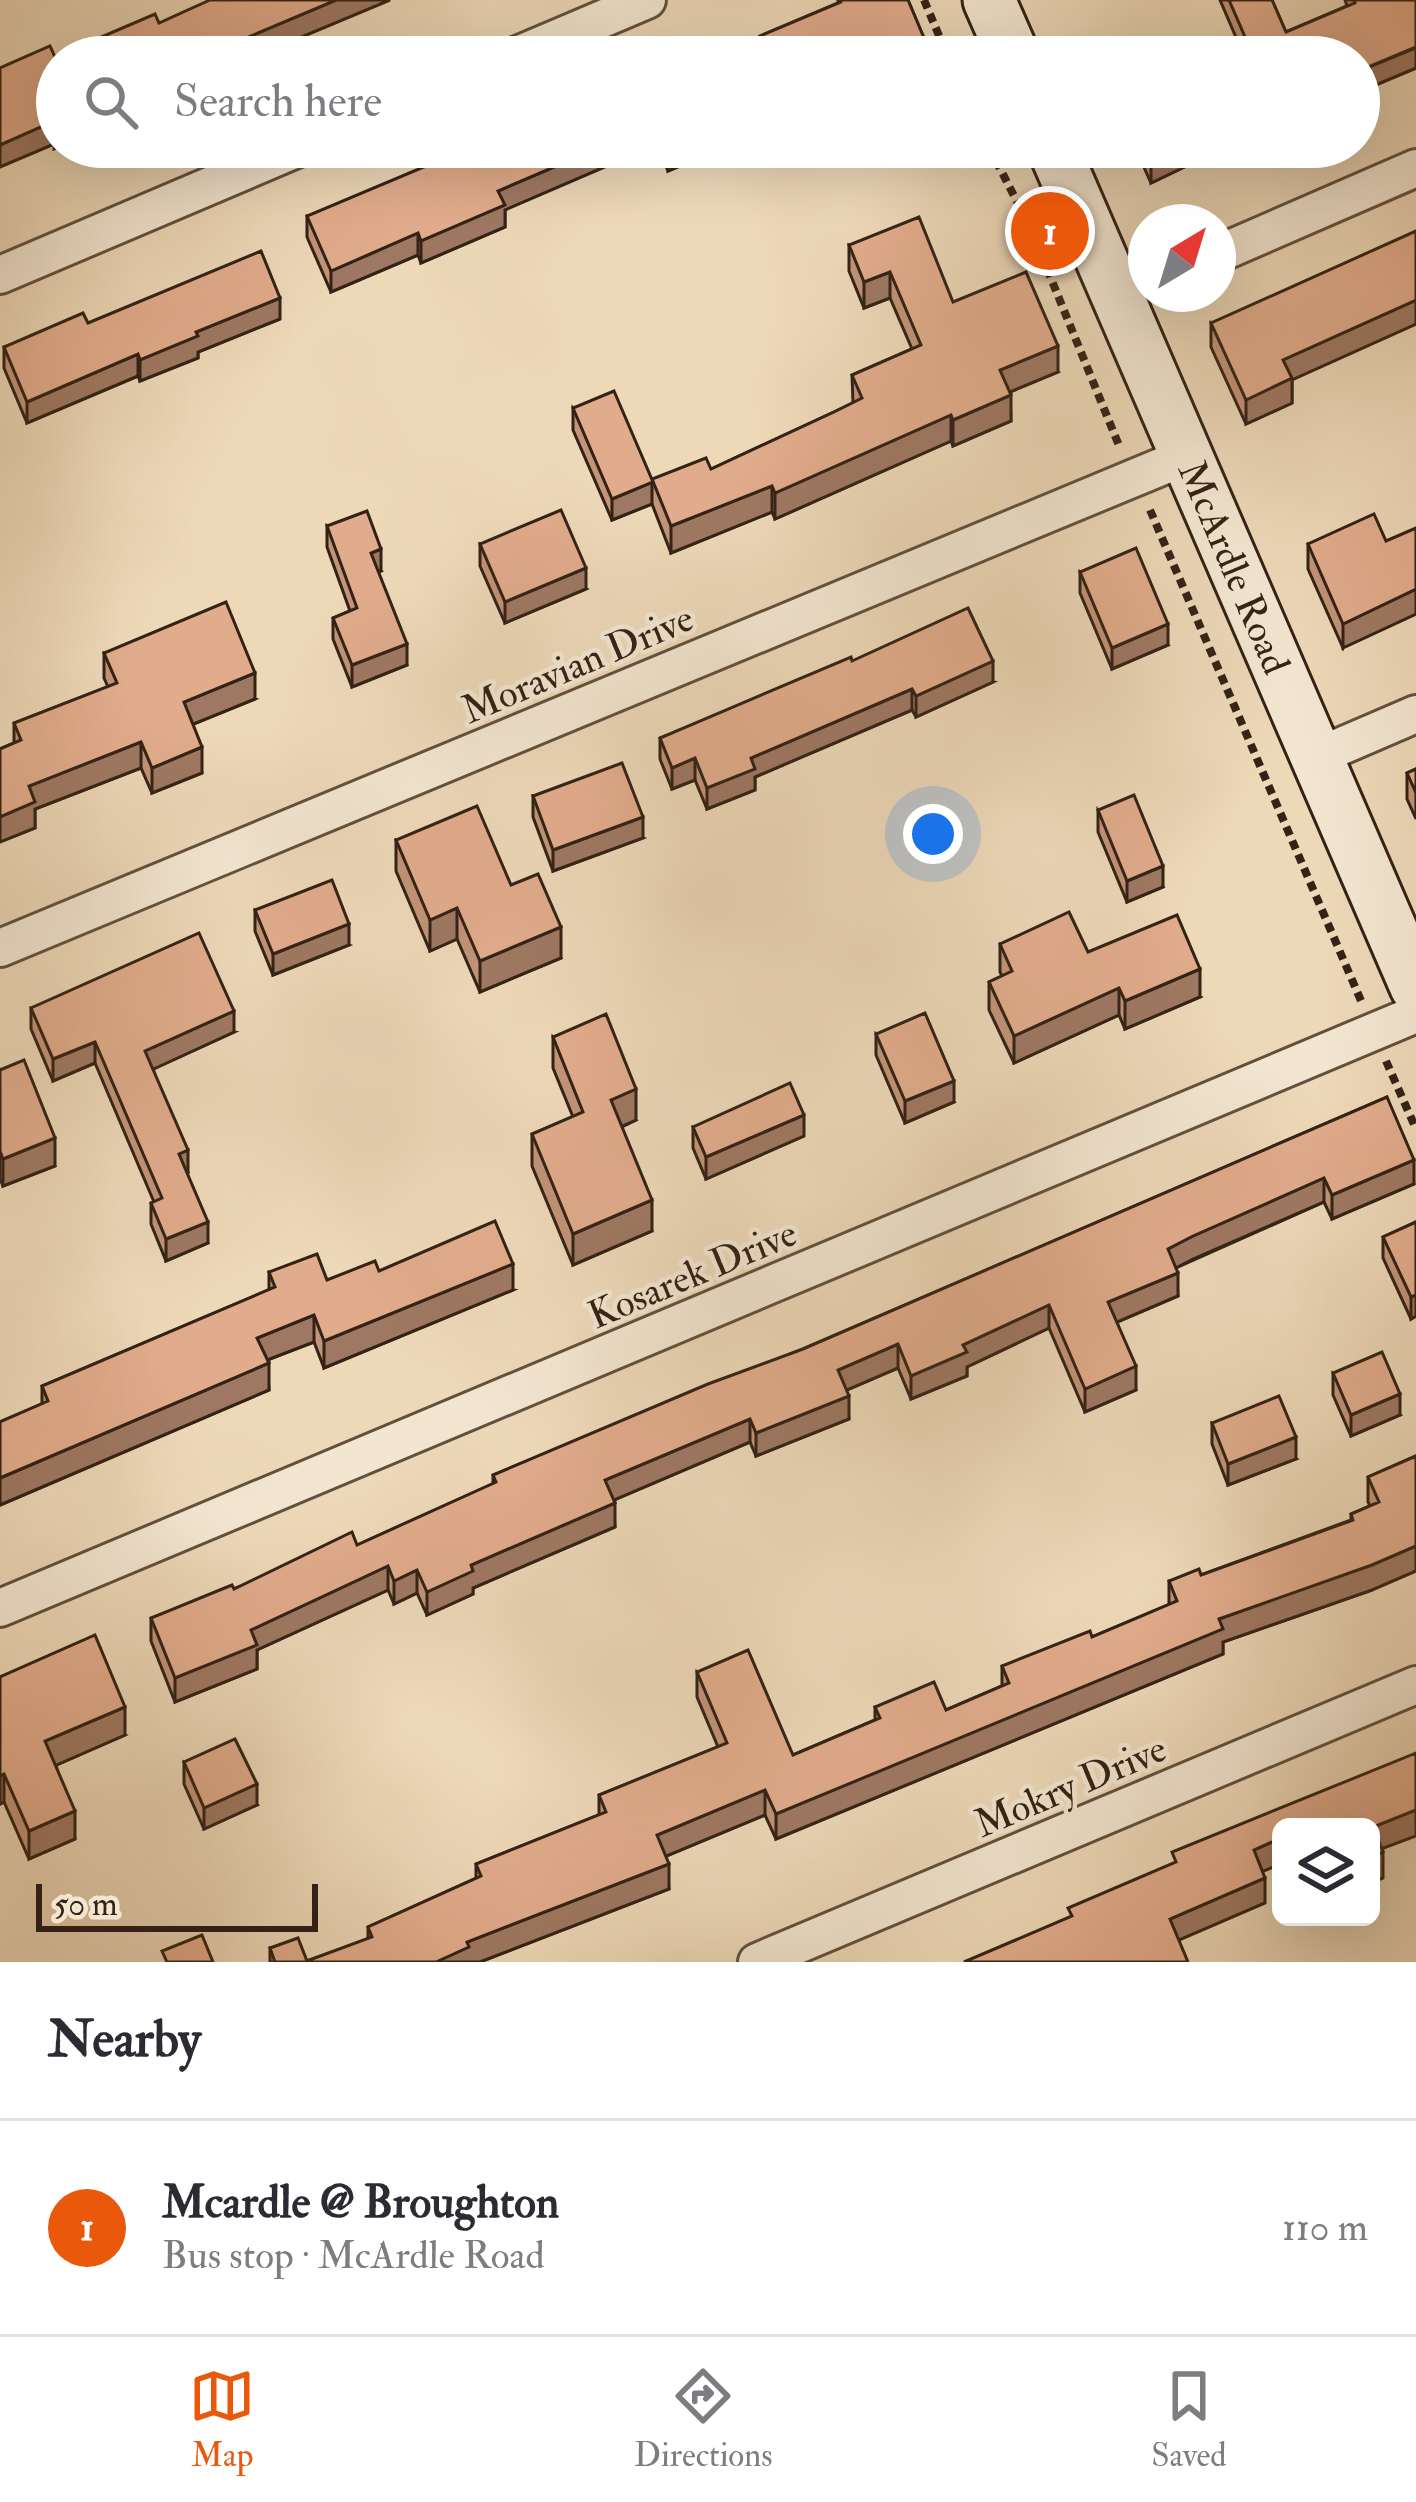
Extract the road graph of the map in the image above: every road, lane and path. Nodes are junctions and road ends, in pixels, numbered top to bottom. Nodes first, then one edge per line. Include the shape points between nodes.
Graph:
1 (647, 0) edge
2 (924, 0) edge
3 (989, 0) edge
4 (562, 36) edge
5 (939, 36) edge
6 (1005, 36) edge
7 (251, 168) edge
8 (1000, 168) edge
9 (1064, 168) edge
10 (1416, 168) edge
11 (1236, 246) edge
12 (0, 274) edge
13 (1128, 285) edge
14 (1139, 312) edge
15 (1187, 456) junction
16 (1136, 477) junction
17 (1416, 714) edge
18 (1316, 757) junction
19 (0, 948) edge
20 (1416, 987) edge
21 (1416, 1015) edge
22 (1373, 1033) junction
23 (1416, 1129) edge
24 (0, 1608) edge
25 (1416, 1685) edge
26 (757, 1962) edge

1 - 4 street
2 - 5 path
3 - 6 main road
7 - 12 street
8 - 16 path
9 - 13 main road, McArdle Road
10 - 11 street
14 - 15 main road, McArdle Road
15 - 16 street, Moravian Drive
15 - 18 main road, McArdle Road
16 - 19 street, Moravian Drive
16 - 22 path
17 - 18 street
18 - 20 main road, McArdle Road
21 - 22 street, Kosarek Drive
22 - 23 path
22 - 24 street, Kosarek Drive
25 - 26 street, Mokry Drive

